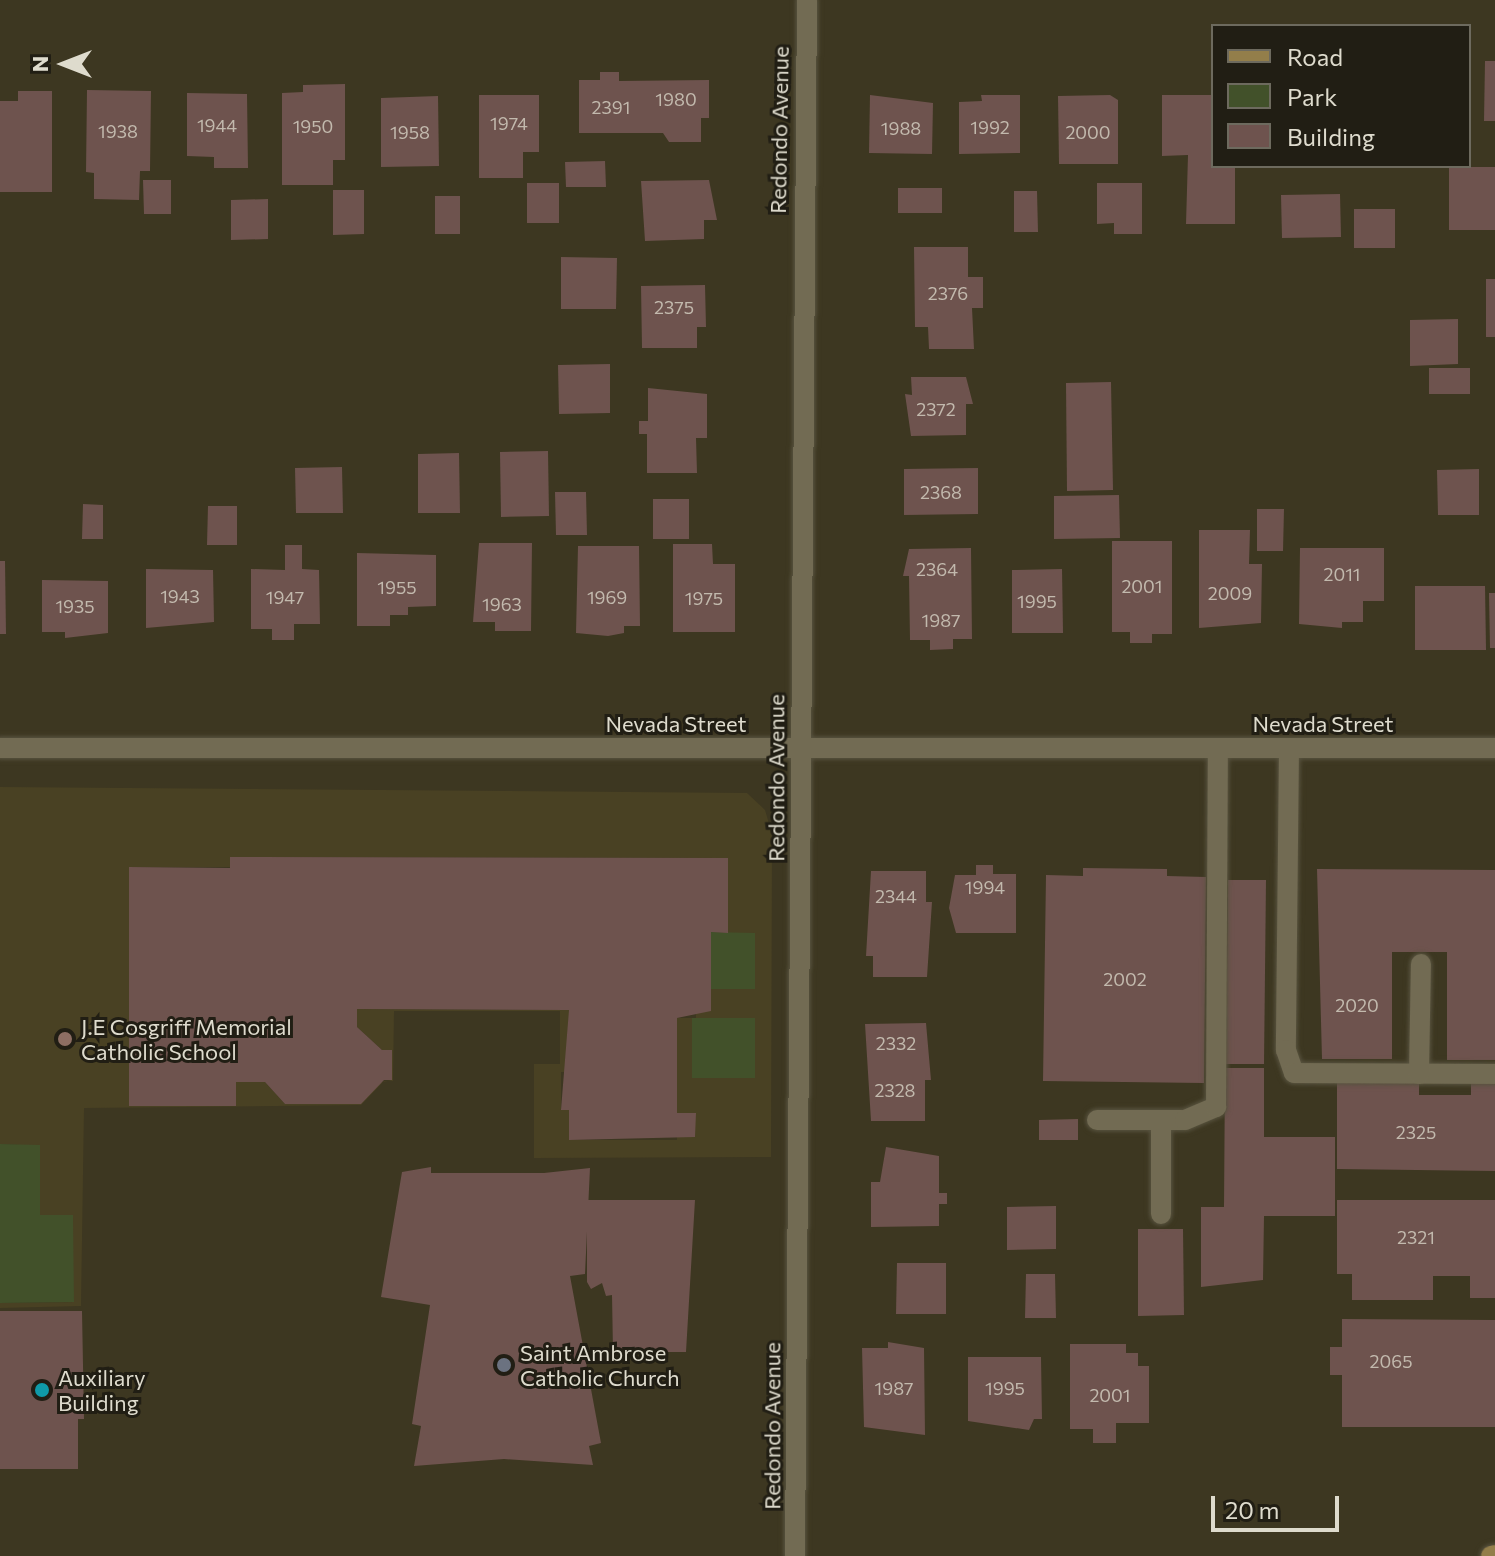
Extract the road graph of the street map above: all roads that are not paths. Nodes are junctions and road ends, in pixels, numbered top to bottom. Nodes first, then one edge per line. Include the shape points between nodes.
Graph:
1 (807, 0) edge
2 (0, 748) edge
3 (800, 748) junction
4 (1218, 748) junction
5 (1289, 748) junction
6 (1495, 748) edge
7 (1421, 964) dead end
8 (1419, 1074) junction
9 (1495, 1074) edge
10 (1097, 1120) dead end
11 (1161, 1120) junction
12 (1161, 1214) dead end
13 (795, 1556) edge

1 - 3 street, Redondo Avenue via 802,56
2 - 3 street, Nevada Street
3 - 4 street, Nevada Street
3 - 13 street, Redondo Avenue
4 - 5 street, Nevada Street
4 - 11 street via 1216,1107 1185,1120
5 - 6 street, Nevada Street
5 - 8 street via 1286,1050 1294,1073
7 - 8 street
8 - 9 street
10 - 11 street
11 - 12 street

